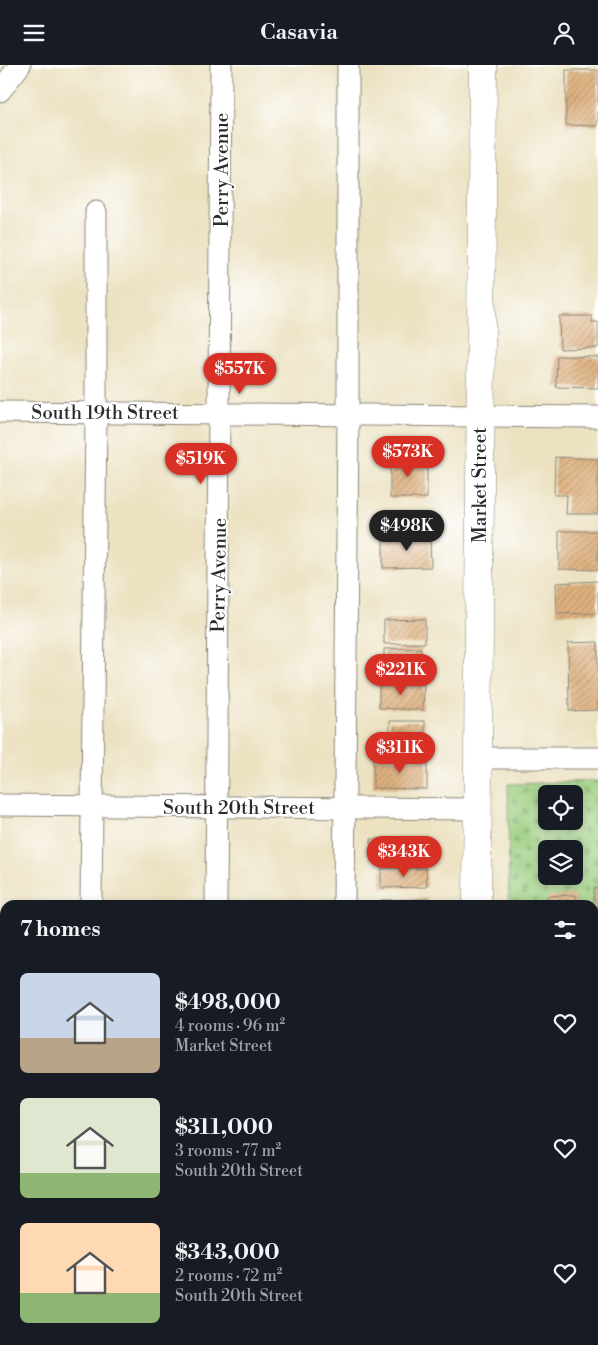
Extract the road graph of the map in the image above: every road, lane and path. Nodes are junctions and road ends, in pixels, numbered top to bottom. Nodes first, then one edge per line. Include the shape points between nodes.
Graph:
1 (20, 65) edge
2 (221, 65) edge
3 (348, 65) edge
4 (482, 65) edge
5 (0, 91) edge
6 (96, 212) dead end
7 (0, 411) edge
8 (96, 412) junction
9 (218, 412) junction
10 (348, 415) junction
11 (480, 417) junction
12 (598, 417) edge
13 (477, 758) junction
14 (598, 759) edge
15 (0, 805) edge
16 (91, 805) junction
17 (216, 807) junction
18 (344, 807) junction
19 (478, 809) junction
20 (91, 900) edge
21 (216, 900) edge
22 (344, 900) edge
23 (477, 900) edge

1 - 5 street
2 - 9 street, Perry Avenue
3 - 10 street
4 - 11 main road, Market Street
6 - 8 street
7 - 8 street, South 19th Street
8 - 9 street, South 19th Street
8 - 16 street
9 - 10 street, South 19th Street
9 - 17 street, Perry Avenue
10 - 11 street, South 19th Street
10 - 18 street
11 - 12 street, South 19th Street
11 - 13 main road, Market Street
13 - 14 street
13 - 19 main road, Market Street
15 - 16 street, South 20th Street
16 - 17 street, South 20th Street
16 - 20 street
17 - 18 street, South 20th Street
17 - 21 street, Perry Avenue
18 - 19 street, South 20th Street
18 - 22 street
19 - 23 main road, Market Street

